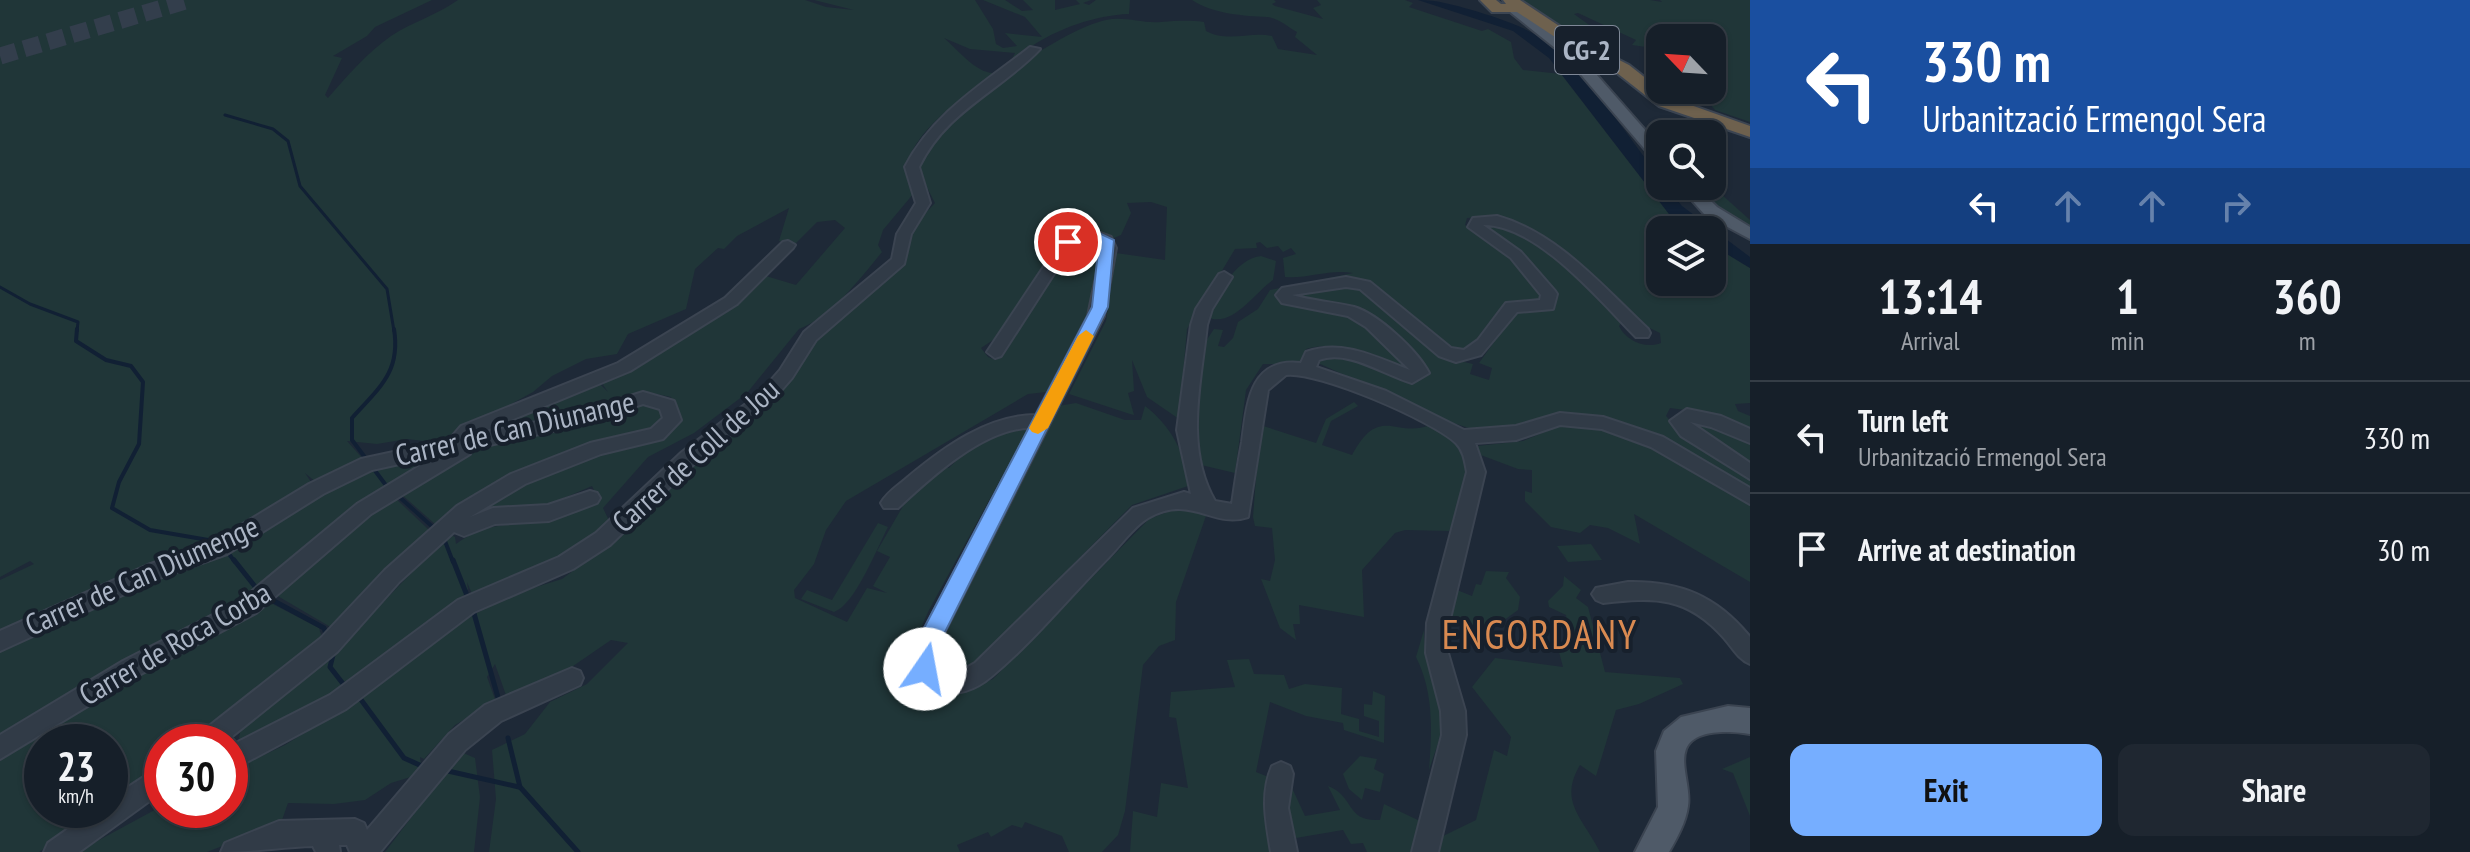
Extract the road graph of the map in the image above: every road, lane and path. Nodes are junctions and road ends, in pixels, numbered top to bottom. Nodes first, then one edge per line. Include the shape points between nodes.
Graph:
1 (1508, 5) edge
2 (1034, 49) dead end
3 (1750, 129) edge
4 (1646, 141) edge
5 (1701, 200) edge
6 (1750, 234) edge
7 (788, 245) dead end
8 (1224, 277) dead end
9 (1642, 333) dead end
10 (995, 352) dead end
11 (1307, 369) junction
12 (1042, 421) junction
13 (1750, 436) edge
14 (1461, 437) junction
15 (481, 439) junction
16 (449, 446) junction
17 (420, 451) junction
18 (369, 464) joint
19 (1750, 472) edge
20 (419, 473) junction
21 (1750, 497) edge
22 (590, 498) dead end
23 (891, 503) dead end
24 (1216, 508) junction
25 (442, 529) junction
26 (1603, 594) dead end
27 (0, 641) edge
28 (1750, 654) edge
29 (572, 678) dead end
30 (1750, 721) edge
31 (230, 724) edge
32 (0, 748) edge
33 (248, 750) edge
34 (1281, 774) dead end
35 (144, 790) edge
36 (144, 794) edge
37 (134, 798) junction
38 (328, 841) edge
39 (363, 850) edge
40 (57, 852) edge
41 (234, 852) edge
42 (1284, 852) edge
43 (1425, 852) edge
44 (1651, 852) edge

1 - 3 highway, CG-2 via 1676,108
1 - 4 main road via 1570,53
2 - 33 street, Carrer de Coll de Jou via 965,102 924,143 912,167 923,203 904,234 899,261 810,336 765,398 689,457 594,546 470,604 338,702
5 - 6 main road
7 - 16 street via 731,301 675,336 587,384 467,431
8 - 24 street via 1199,325 1186,430 1199,491
9 - 11 street via 1541,241 1513,225 1482,219 1475,227 1539,278 1549,294 1547,305 1512,307 1473,355 1461,358 1445,352 1365,285 1346,282 1287,291 1288,300 1361,316 1415,362 1420,373 1412,377 1335,351 1312,356
10 - 12 street via 1070,238 1086,232 1104,237 1109,248 1100,307
11 - 14 street
11 - 24 street via 1280,370 1262,384 1253,413 1244,508
12 - 23 street via 1012,420 966,443
12 - 24 street via 925,649 925,669 939,681 961,682 983,670 1140,513 1176,500
13 - 19 street via 1704,417 1687,415 1679,421
14 - 21 street via 1508,434 1560,419 1603,423 1686,457
14 - 43 street via 1476,472 1436,636 1454,735
15 - 16 street, Carrer de Can Diunange
15 - 20 street, Carrer de Roca Corba
15 - 25 street, Carrer de Can Diunange via 571,421 643,398 660,401 672,412 672,420 657,434 541,469
16 - 17 street, Carrer de Can Diunange
17 - 18 street, Carrer de Can Diunange
17 - 20 street via 424,462
18 - 27 street, Carrer de Can Diumenge via 316,489 220,548
20 - 32 street, Carrer de Roca Corba via 328,539 248,607 131,668
22 - 25 street via 549,513 493,516 464,528
25 - 31 street via 329,645
26 - 28 street via 1655,589 1687,595 1727,622
29 - 39 street via 499,711 457,742
30 - 44 main road via 1712,719 1677,737 1671,749 1673,806
34 - 42 street via 1276,808
35 - 37 street
36 - 37 street
37 - 40 street
38 - 39 street via 355,832
38 - 41 street via 279,834

